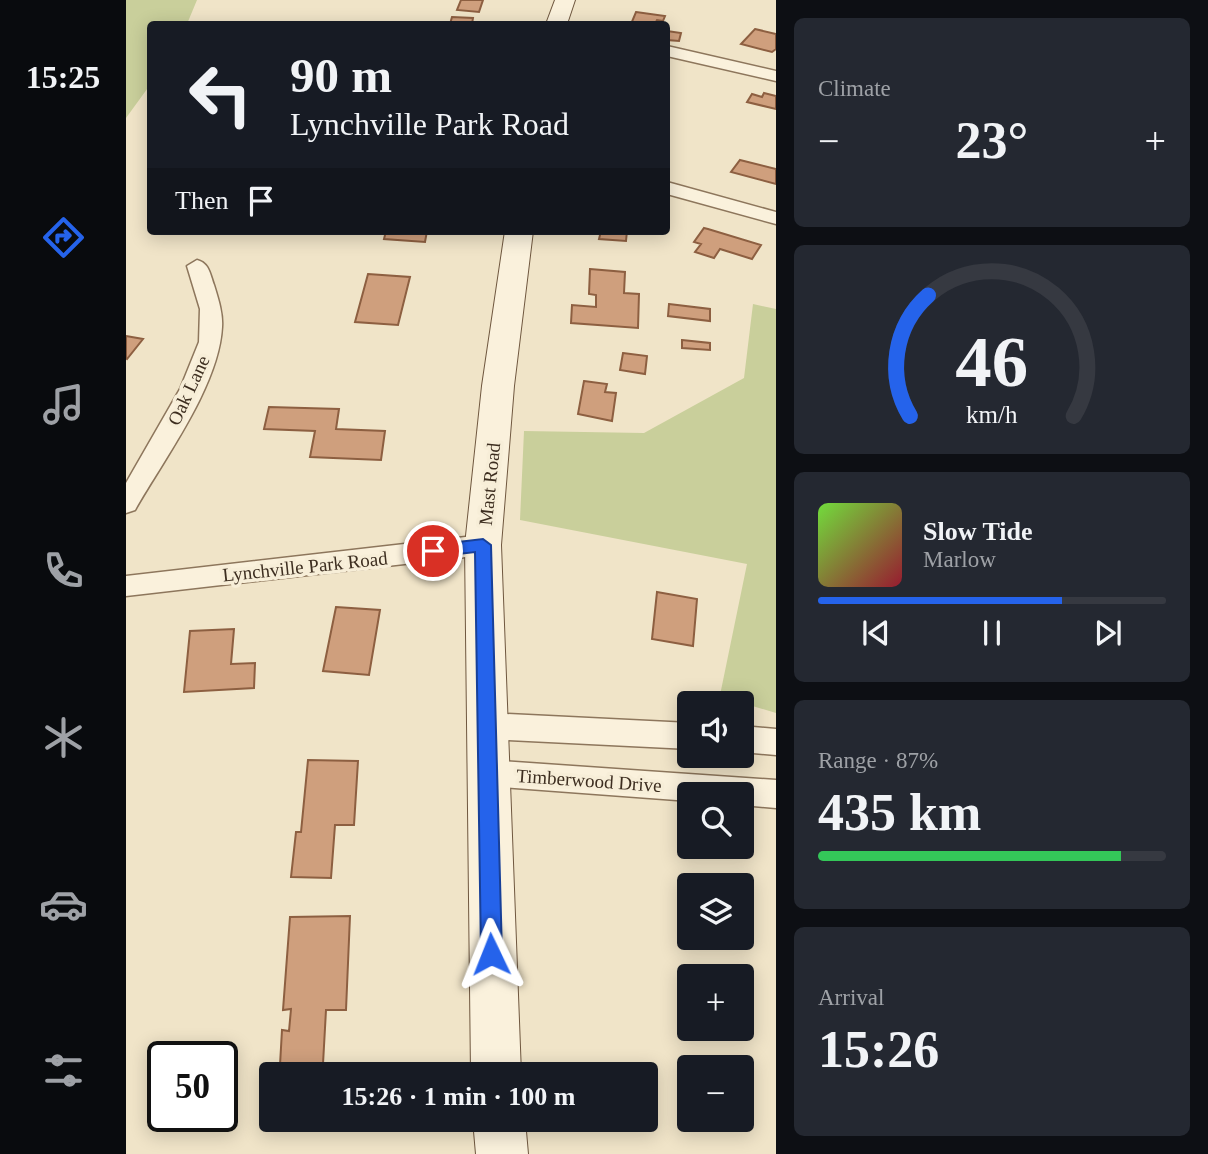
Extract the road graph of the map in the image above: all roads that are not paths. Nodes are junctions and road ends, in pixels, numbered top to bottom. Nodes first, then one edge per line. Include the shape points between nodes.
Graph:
1 (565, 0) edge
2 (558, 21) edge
3 (670, 52) edge
4 (776, 76) edge
5 (670, 189) edge
6 (776, 218) edge
7 (518, 235) edge
8 (197, 267) dead end
9 (126, 504) edge
10 (483, 545) junction
11 (126, 586) edge
12 (486, 726) junction
13 (677, 735) edge
14 (754, 740) edge
15 (776, 742) edge
16 (486, 773) junction
17 (776, 794) edge
18 (496, 1062) edge
19 (500, 1132) edge
20 (502, 1154) edge

1 - 2 main road
3 - 4 street
5 - 6 street
7 - 10 main road, Mast Road
8 - 9 street, Oak Lane via 212,326 209,343 167,433
10 - 11 street, Lynchville Park Road
10 - 12 main road, Mast Road
12 - 13 street
12 - 16 main road, Mast Road
14 - 15 street
16 - 17 street, Timberwood Drive
16 - 18 main road, Mast Road
19 - 20 main road

